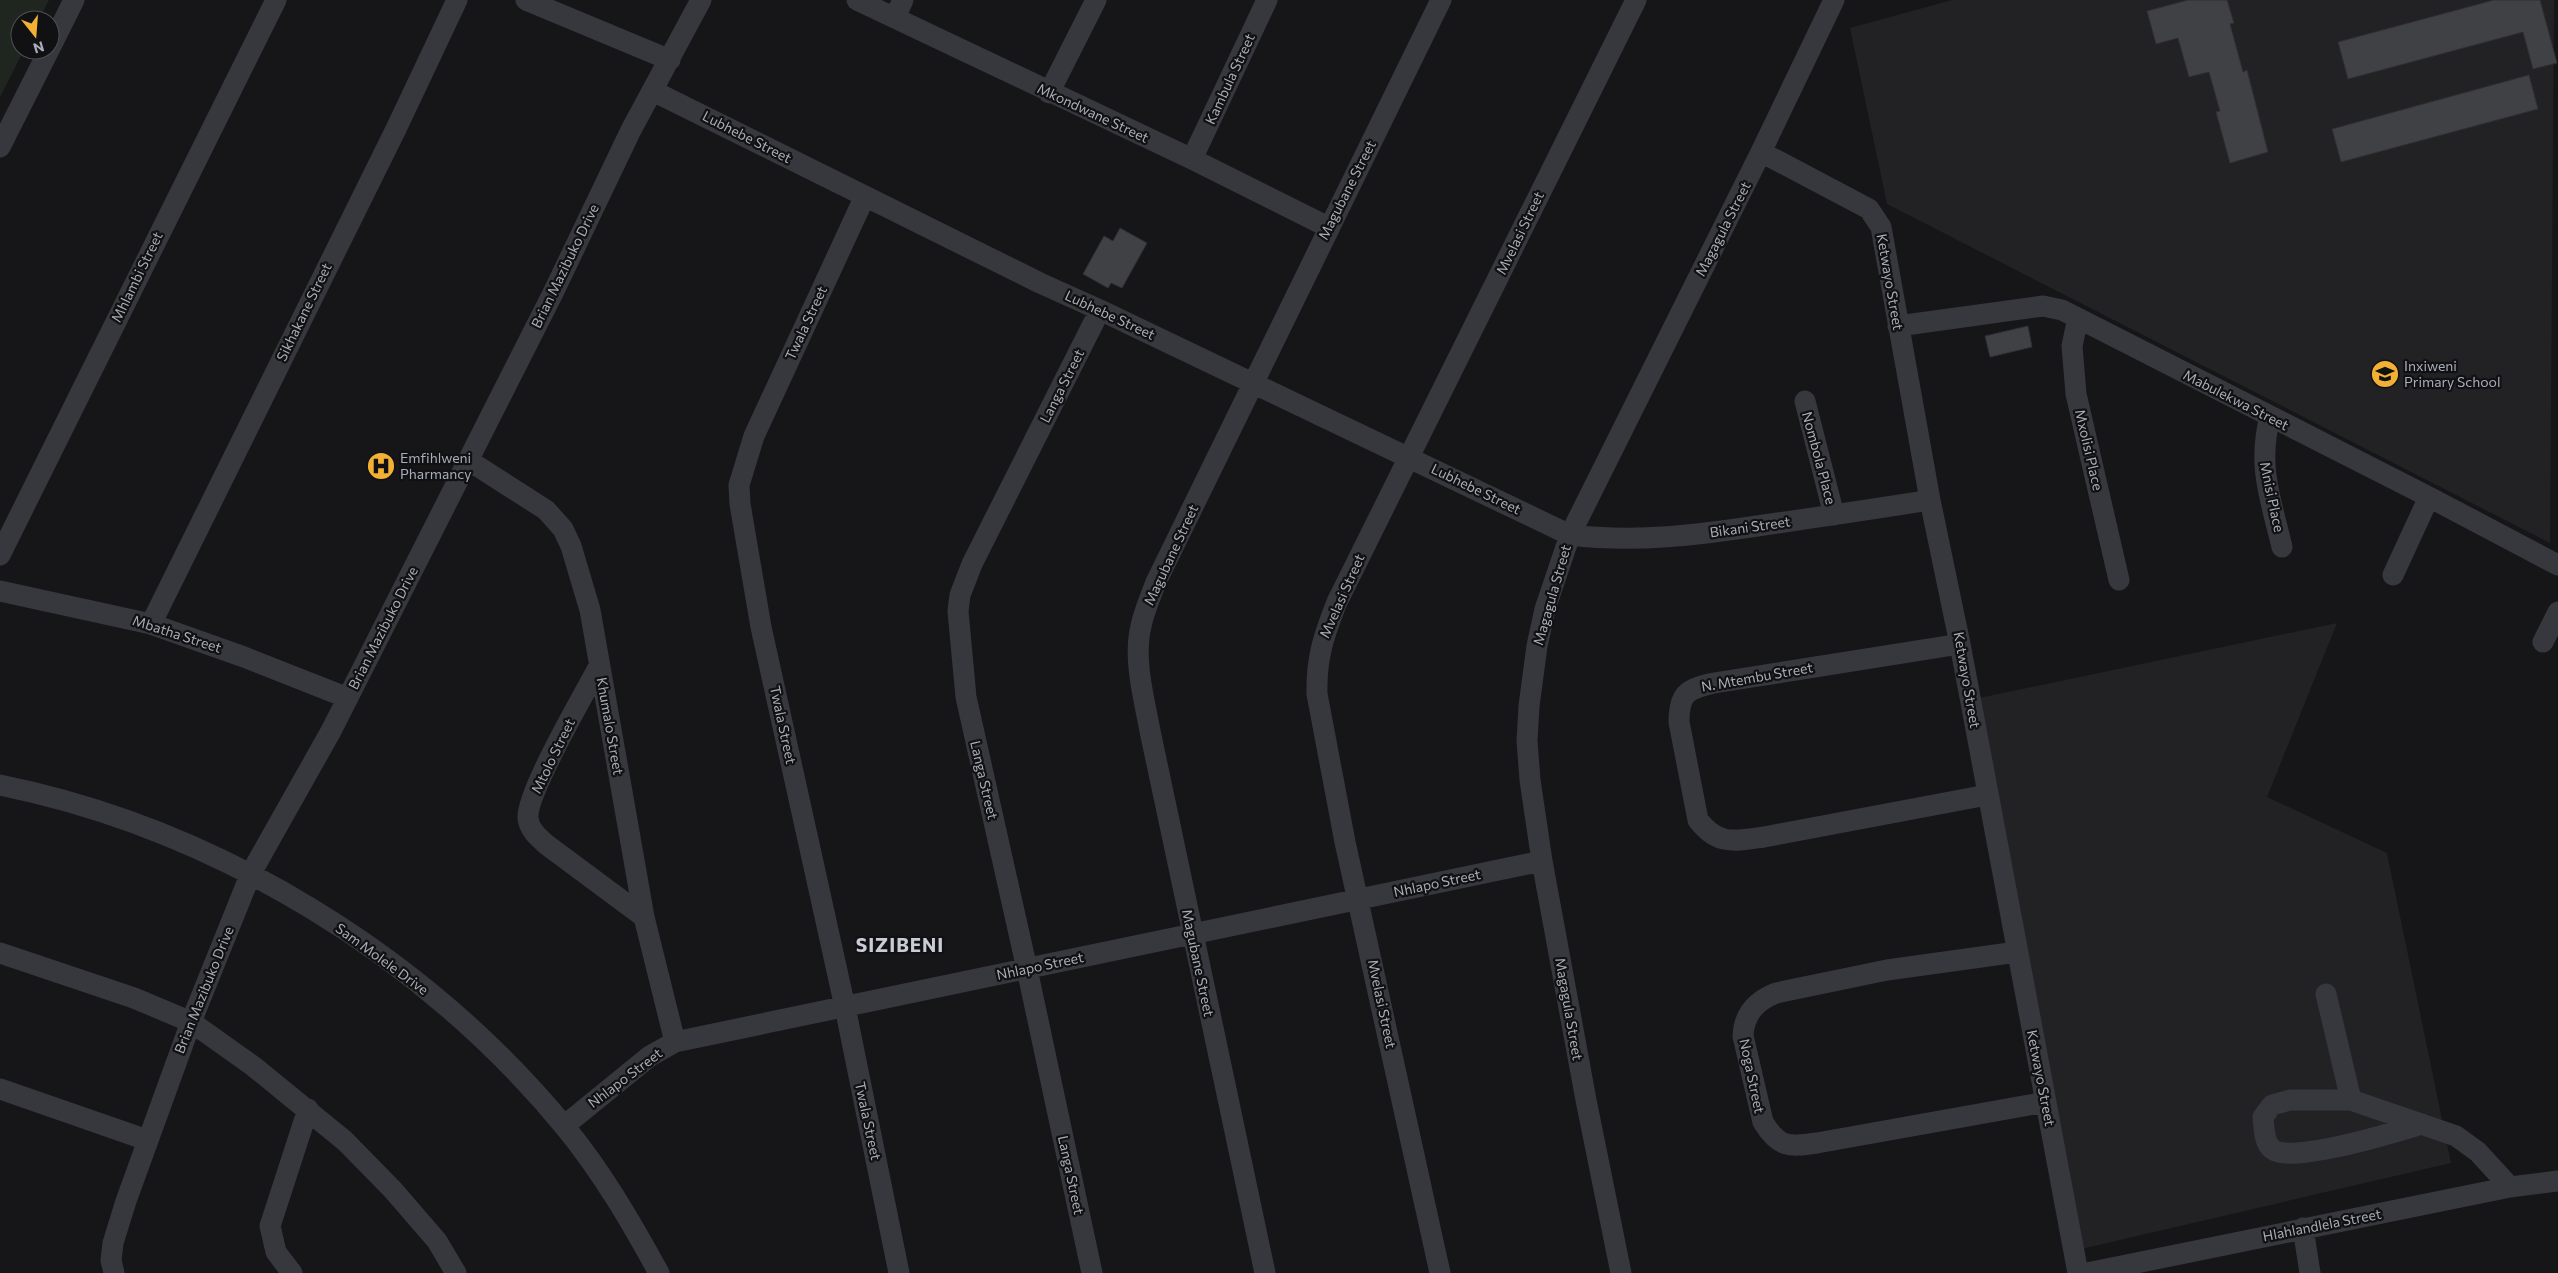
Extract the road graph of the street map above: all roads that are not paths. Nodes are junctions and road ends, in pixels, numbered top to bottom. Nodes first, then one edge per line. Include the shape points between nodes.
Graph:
1 (74, 0) edge
2 (276, 0) edge
3 (457, 0) edge
4 (526, 0) edge
5 (701, 0) edge
6 (857, 0) edge
7 (1096, 0) edge
8 (1268, 0) edge
9 (1441, 0) edge
10 (1636, 0) edge
11 (1834, 0) edge
12 (899, 8) edge
13 (60, 29) edge
14 (44, 60) edge
15 (670, 60) junction
16 (653, 91) junction
17 (1049, 92) junction
18 (0, 148) edge
19 (1762, 152) junction
20 (1192, 159) junction
21 (865, 196) junction
22 (1328, 227) junction
23 (1100, 310) junction
24 (2078, 318) junction
25 (1898, 326) junction
26 (1254, 383) junction
27 (1805, 401) dead end
28 (2270, 417) junction
29 (1409, 457) junction
30 (468, 460) junction
31 (2429, 497) junction
32 (1930, 500) junction
33 (1834, 515) junction
34 (1570, 535) junction
35 (2282, 547) dead end
36 (0, 555) edge
37 (2558, 565) edge
38 (2393, 575) dead end
39 (2119, 580) dead end
40 (0, 591) edge
41 (2558, 612) edge
42 (152, 624) junction
43 (2543, 642) dead end
44 (1960, 644) junction
45 (599, 666) junction
46 (348, 698) junction
47 (0, 785) edge
48 (1987, 795) junction
49 (1542, 861) junction
50 (251, 873) junction
51 (1359, 900) junction
52 (644, 917) junction
53 (1192, 934) junction
54 (2017, 952) junction
55 (0, 953) edge
56 (1027, 969) junction
57 (2326, 994) dead end
58 (845, 1007) junction
59 (191, 1022) junction
60 (675, 1042) junction
61 (0, 1089) edge
62 (2351, 1100) junction
63 (2046, 1102) junction
64 (308, 1109) junction
65 (2422, 1124) junction
66 (564, 1126) junction
67 (148, 1140) junction
68 (2558, 1181) edge
69 (2510, 1187) junction
70 (2303, 1228) junction
71 (2130, 1269) edge
72 (114, 1273) edge
73 (292, 1273) edge
74 (456, 1273) edge
75 (659, 1273) edge
76 (899, 1273) edge
77 (1092, 1273) edge
78 (1265, 1273) edge
79 (1440, 1273) edge
80 (1621, 1273) edge
81 (2078, 1273) edge
82 (2087, 1273) edge
83 (2310, 1273) edge

1 - 13 street
2 - 36 street, Mhlambi Street
3 - 42 street, Sikhakane Street
4 - 15 street
5 - 15 street, Brian Mazibuko Drive
6 - 12 street, Mkondwane Street
7 - 17 street
8 - 20 street, Kambula Street
9 - 22 street, Magubane Street
10 - 29 street, Mvelasi Street
11 - 19 street, Magagula Street
12 - 17 street, Mkondwane Street
14 - 18 street
15 - 16 street, Brian Mazibuko Drive
16 - 21 street, Lubhebe Street
16 - 30 street, Brian Mazibuko Drive
17 - 20 street, Mkondwane Street
19 - 25 street, Ketwayo Street via 1869,209 1881,227
19 - 34 street, Magagula Street
20 - 22 street, Mkondwane Street
21 - 23 street, Lubhebe Street via 1040,284
21 - 58 street, Twala Street via 754,436 739,485 761,627
22 - 26 street, Magubane Street
23 - 26 street, Lubhebe Street
23 - 56 street, Langa Street via 972,564 960,595 958,611 966,697
24 - 25 street, Mabulekwa Street via 2043,306
24 - 28 street, Mabulekwa Street
24 - 39 street, Mxolisi Place via 2072,346 2075,385
25 - 32 street, Ketwayo Street
26 - 29 street, Lubhebe Street
26 - 53 street, Magubane Street via 1156,582 1138,644 1144,700
27 - 33 street, Nombola Place
28 - 31 street, Mabulekwa Street
28 - 35 street, Mnisi Place via 2264,437 2263,469
29 - 34 street, Lubhebe Street
29 - 51 street, Mvelasi Street via 1337,602 1321,643 1316,670 1328,758
30 - 45 street, Khumalo Street via 546,510 563,529 572,546 586,592
30 - 46 street, Brian Mazibuko Drive
31 - 37 street, Mabulekwa Street
31 - 38 street
32 - 33 street, Bikani Street
32 - 44 street, Ketwayo Street
33 - 34 street, Bikani Street via 1640,540
34 - 49 street, Magagula Street via 1545,610 1529,706 1530,780
40 - 42 street, Mbatha Street
41 - 43 street
42 - 46 street, Mbatha Street via 244,656
44 - 48 street, Ketwayo Street
44 - 48 street, N. Mtembu Street via 1692,688 1679,707 1679,722 1698,820 1718,839 1764,836
45 - 52 street, Khumalo Street
45 - 52 street, Mtolo Street via 539,781 528,820 535,834 547,845
46 - 50 street, Brian Mazibuko Drive
47 - 50 street, Sam Molele Drive via 115,815 180,840
48 - 54 street, Ketwayo Street
49 - 51 street, Nhlapo Street
49 - 80 street, Magagula Street
50 - 59 street, Brian Mazibuko Drive
50 - 66 street, Sam Molele Drive via 365,944 428,991 492,1048
51 - 53 street, Nhlapo Street
51 - 79 street, Mvelasi Street
52 - 60 street, Khumalo Street
53 - 56 street, Nhlapo Street
53 - 78 street, Magubane Street
54 - 63 street, Ketwayo Street
54 - 63 street, Noga Street via 1887,970 1776,992 1761,999 1749,1013 1744,1023 1744,1045 1763,1122 1770,1134 1786,1145 1817,1143
55 - 59 street via 134,998
56 - 58 street, Nhlapo Street
56 - 77 street, Langa Street
57 - 62 street
58 - 60 street, Nhlapo Street
58 - 76 street, Twala Street
59 - 64 street
59 - 67 street, Brian Mazibuko Drive
60 - 66 street, Nhlapo Street via 650,1056
61 - 67 street
62 - 65 street
62 - 65 street via 2290,1100 2272,1105 2262,1117 2267,1145 2286,1154 2318,1150
63 - 81 street, Ketwayo Street
64 - 73 street via 270,1226 276,1252
64 - 74 street via 393,1190 437,1241
65 - 69 street via 2456,1136 2478,1152
66 - 75 street, Sam Molele Drive via 602,1177
67 - 72 street, Brian Mazibuko Drive via 113,1243 111,1260
68 - 69 street, Hlahlandlela Street
69 - 70 street, Hlahlandlela Street
70 - 71 street, Hlahlandlela Street
70 - 83 street
71 - 82 street, Hlahlandlela Street

